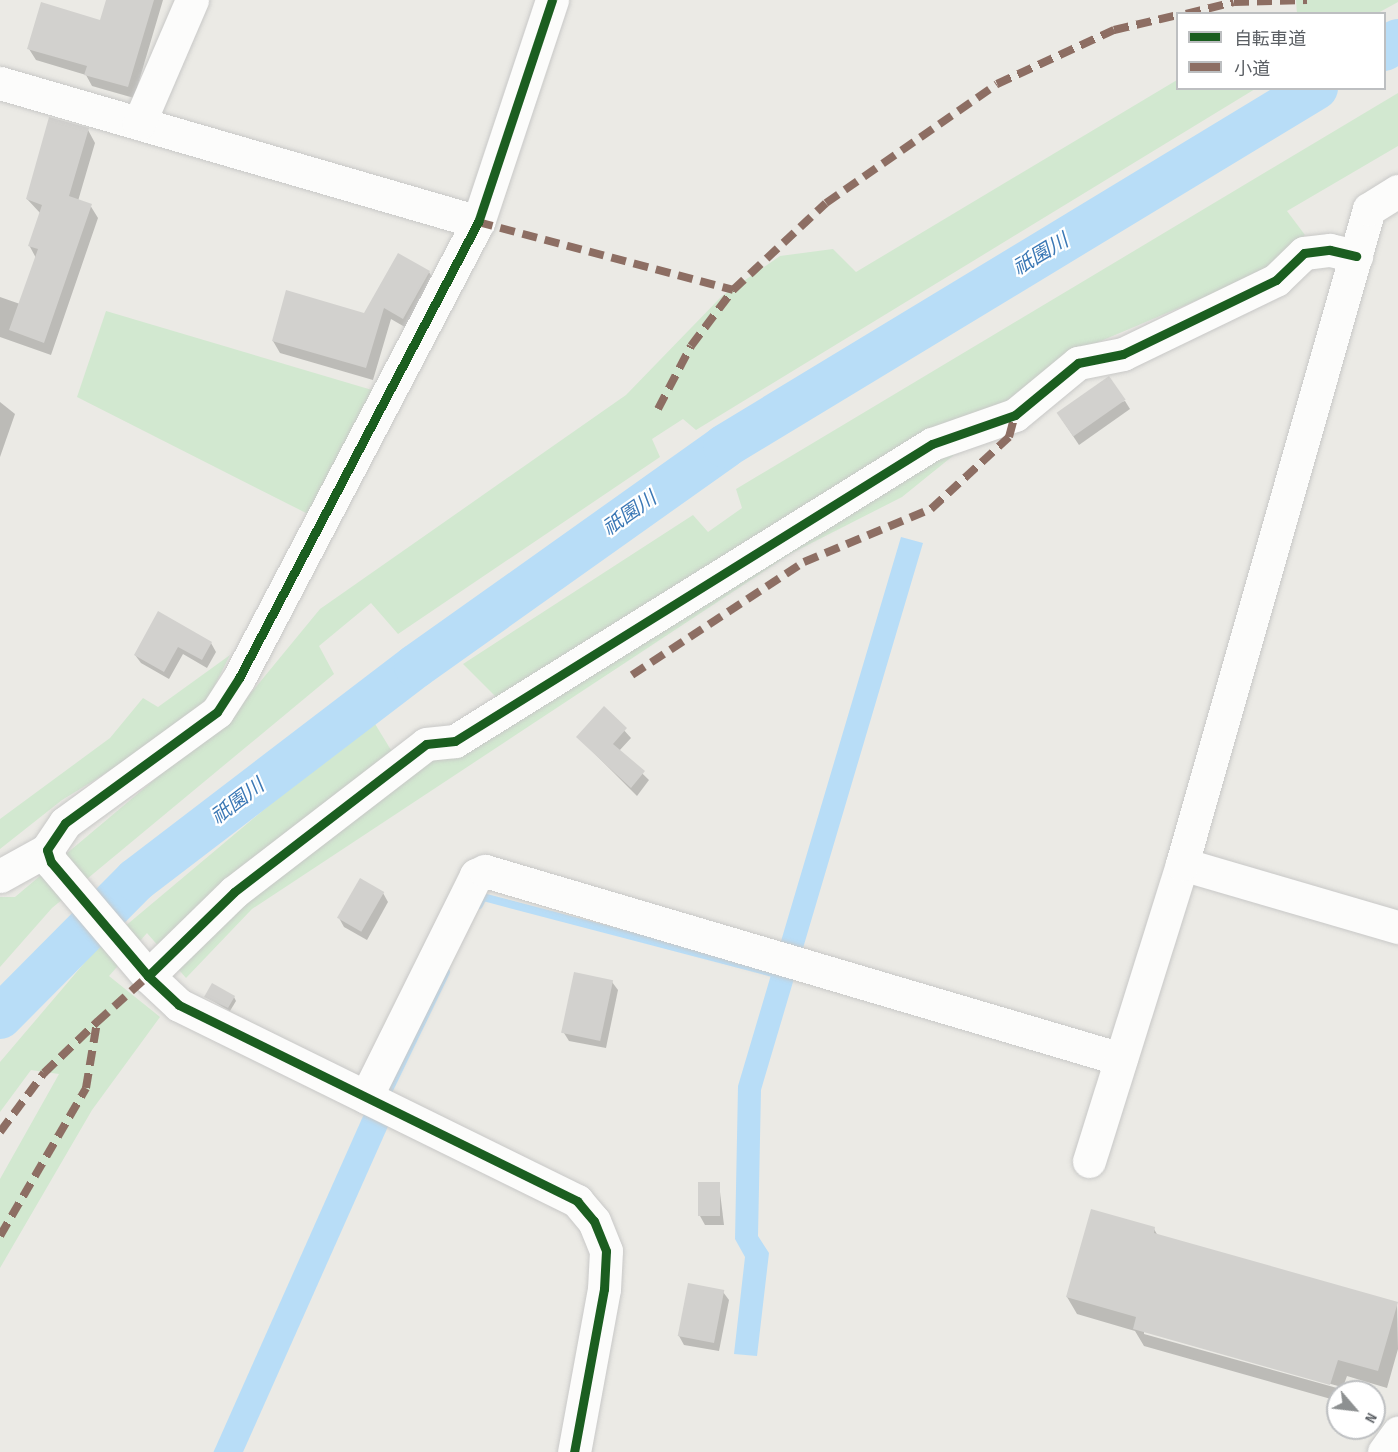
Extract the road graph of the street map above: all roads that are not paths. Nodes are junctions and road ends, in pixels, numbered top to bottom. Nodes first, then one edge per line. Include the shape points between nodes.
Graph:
1 (192, 0) edge
2 (552, 0) edge
3 (0, 83) edge
4 (139, 123) junction
5 (1398, 191) edge
6 (478, 222) junction
7 (1356, 256) junction
8 (49, 856) junction
9 (1182, 864) junction
10 (0, 876) edge
11 (1398, 927) edge
12 (148, 976) junction
13 (1121, 1059) junction
14 (366, 1097) junction
15 (1089, 1161) dead end
16 (1398, 1433) edge
17 (574, 1452) edge
18 (1384, 1452) edge

1 - 4 street
2 - 6 street
3 - 4 street
4 - 6 street
5 - 7 street via 1369,209
6 - 8 street via 217,712 65,823
7 - 9 street
7 - 12 street via 1330,250 1304,253 1276,280 1124,354 1078,363 1015,415 932,444 455,741 426,744 234,892
8 - 10 street
8 - 12 street
9 - 11 street
9 - 13 street
12 - 14 street via 211,1023
13 - 14 street via 807,970 485,871 476,875
13 - 15 street
14 - 17 street via 547,1184 577,1201 594,1221 606,1251 604,1289
16 - 18 street

